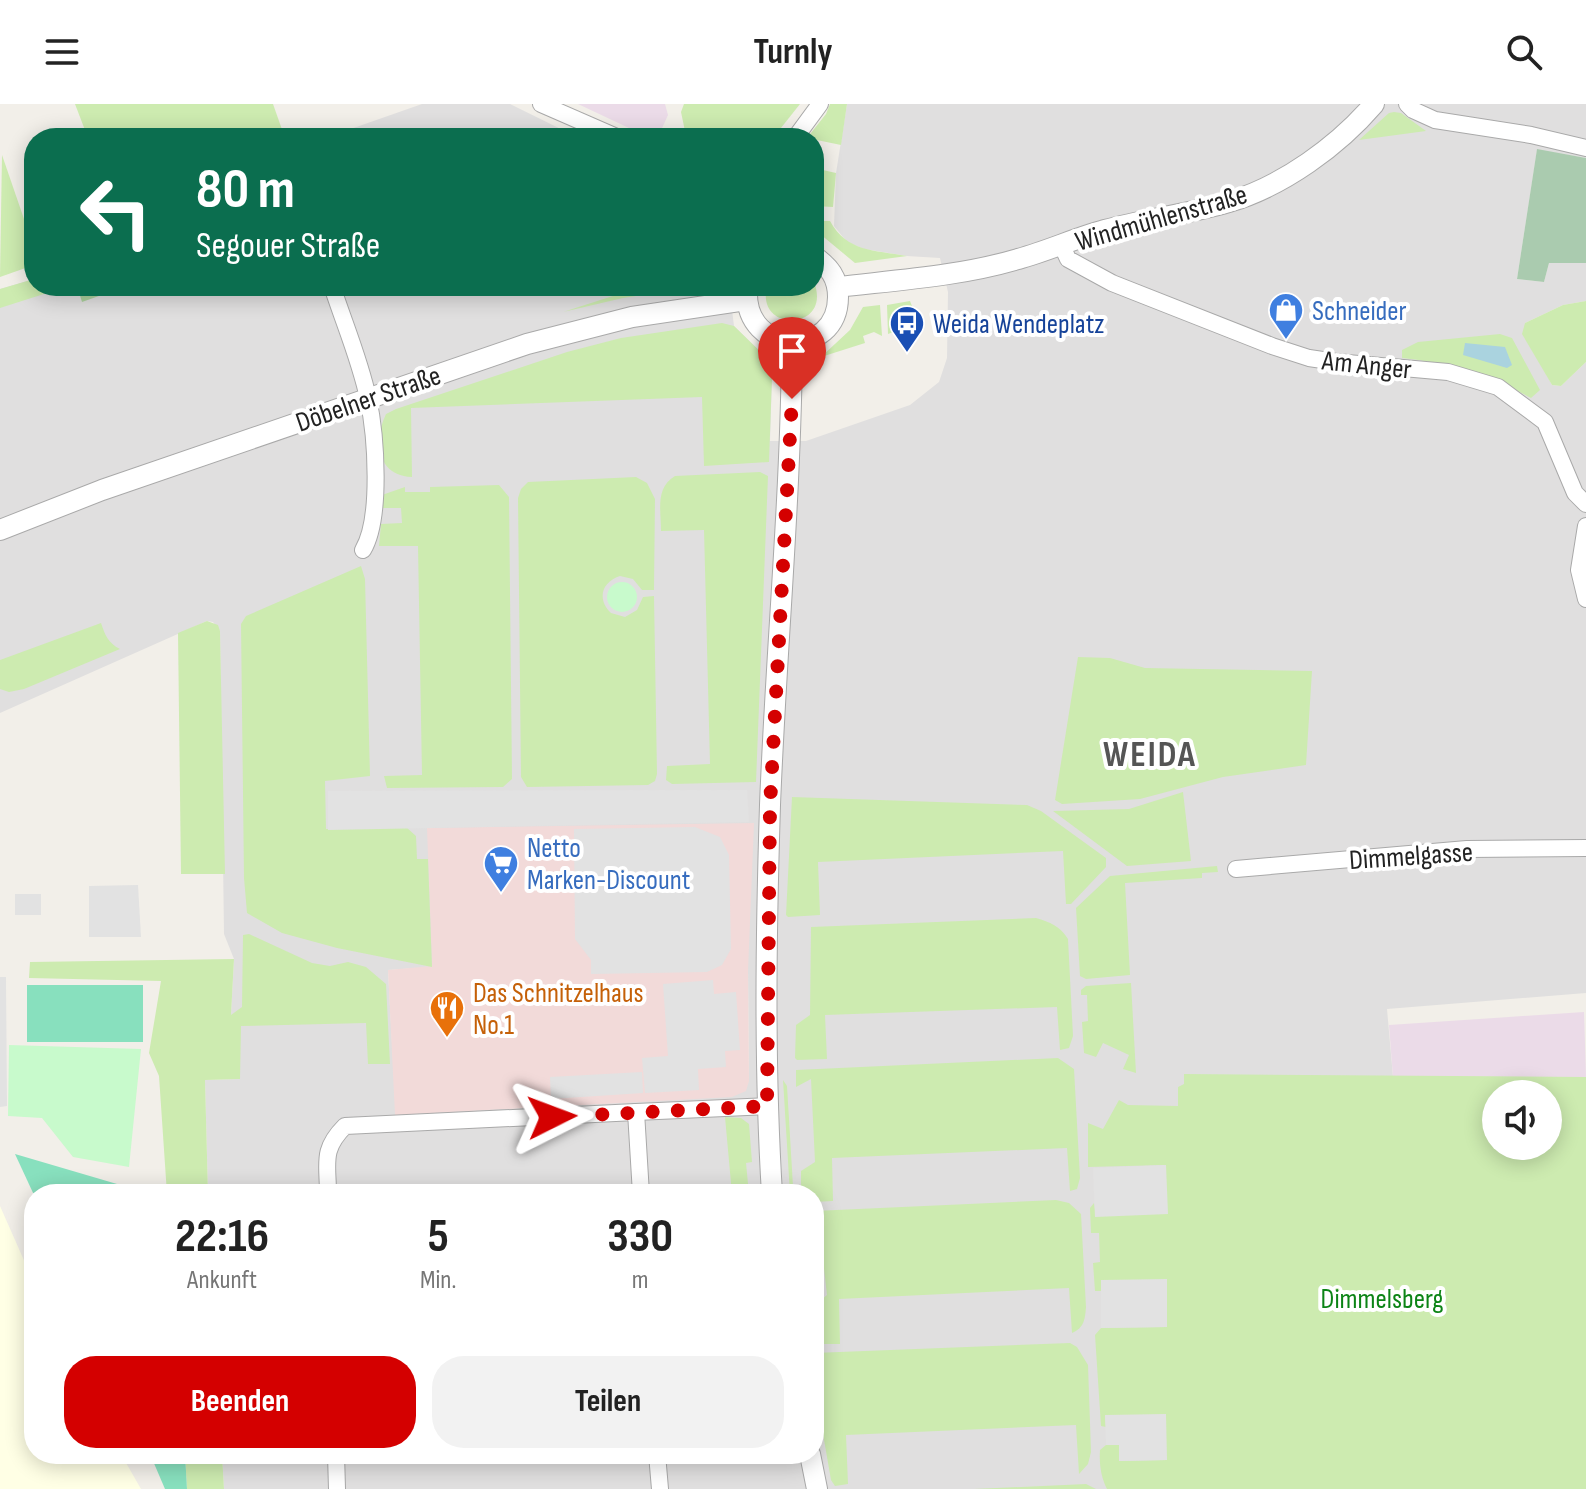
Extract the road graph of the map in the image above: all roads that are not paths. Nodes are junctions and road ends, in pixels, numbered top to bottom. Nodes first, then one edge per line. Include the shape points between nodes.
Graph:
1 (541, 104) edge
2 (820, 104) edge
3 (1374, 104) edge
4 (1407, 104) edge
5 (596, 128) edge
6 (804, 128) edge
7 (1586, 148) edge
8 (1061, 244) junction
9 (824, 264) edge
10 (838, 287) junction
11 (335, 296) edge
12 (733, 296) edge
13 (748, 296) edge
14 (792, 343) junction
15 (368, 398) junction
16 (1586, 504) edge
17 (1586, 526) edge
18 (0, 530) edge
19 (363, 550) dead end
20 (1586, 599) edge
21 (1586, 848) edge
22 (1236, 869) dead end
23 (767, 1106) junction
24 (636, 1112) junction
25 (328, 1184) edge
26 (640, 1184) edge
27 (771, 1184) edge
28 (336, 1464) edge
29 (658, 1464) edge
30 (812, 1464) edge
31 (337, 1489) edge
32 (660, 1489) edge
33 (817, 1489) edge

1 - 5 street
2 - 6 street
3 - 8 street, Windmühlenstraße via 1310,160 1257,191
4 - 7 street via 1435,120
8 - 10 street, Windmühlenstraße via 1017,260
8 - 16 street, Am Anger via 1068,259 1112,283 1272,346 1336,362 1448,372 1498,387 1545,422 1575,493
9 - 10 street
10 - 14 street via 832,322 820,334
11 - 15 street
12 - 15 street, Döbelner Straße via 570,331
13 - 14 street via 752,319 763,332
14 - 23 street via 770,806
15 - 18 street, Döbelner Straße
15 - 19 street via 375,515
17 - 20 street via 1579,570
21 - 22 street, Dimmelgasse via 1467,849
23 - 24 street
23 - 27 street
24 - 25 street via 345,1126 327,1150
24 - 26 street
28 - 31 street
29 - 32 street
30 - 33 street

